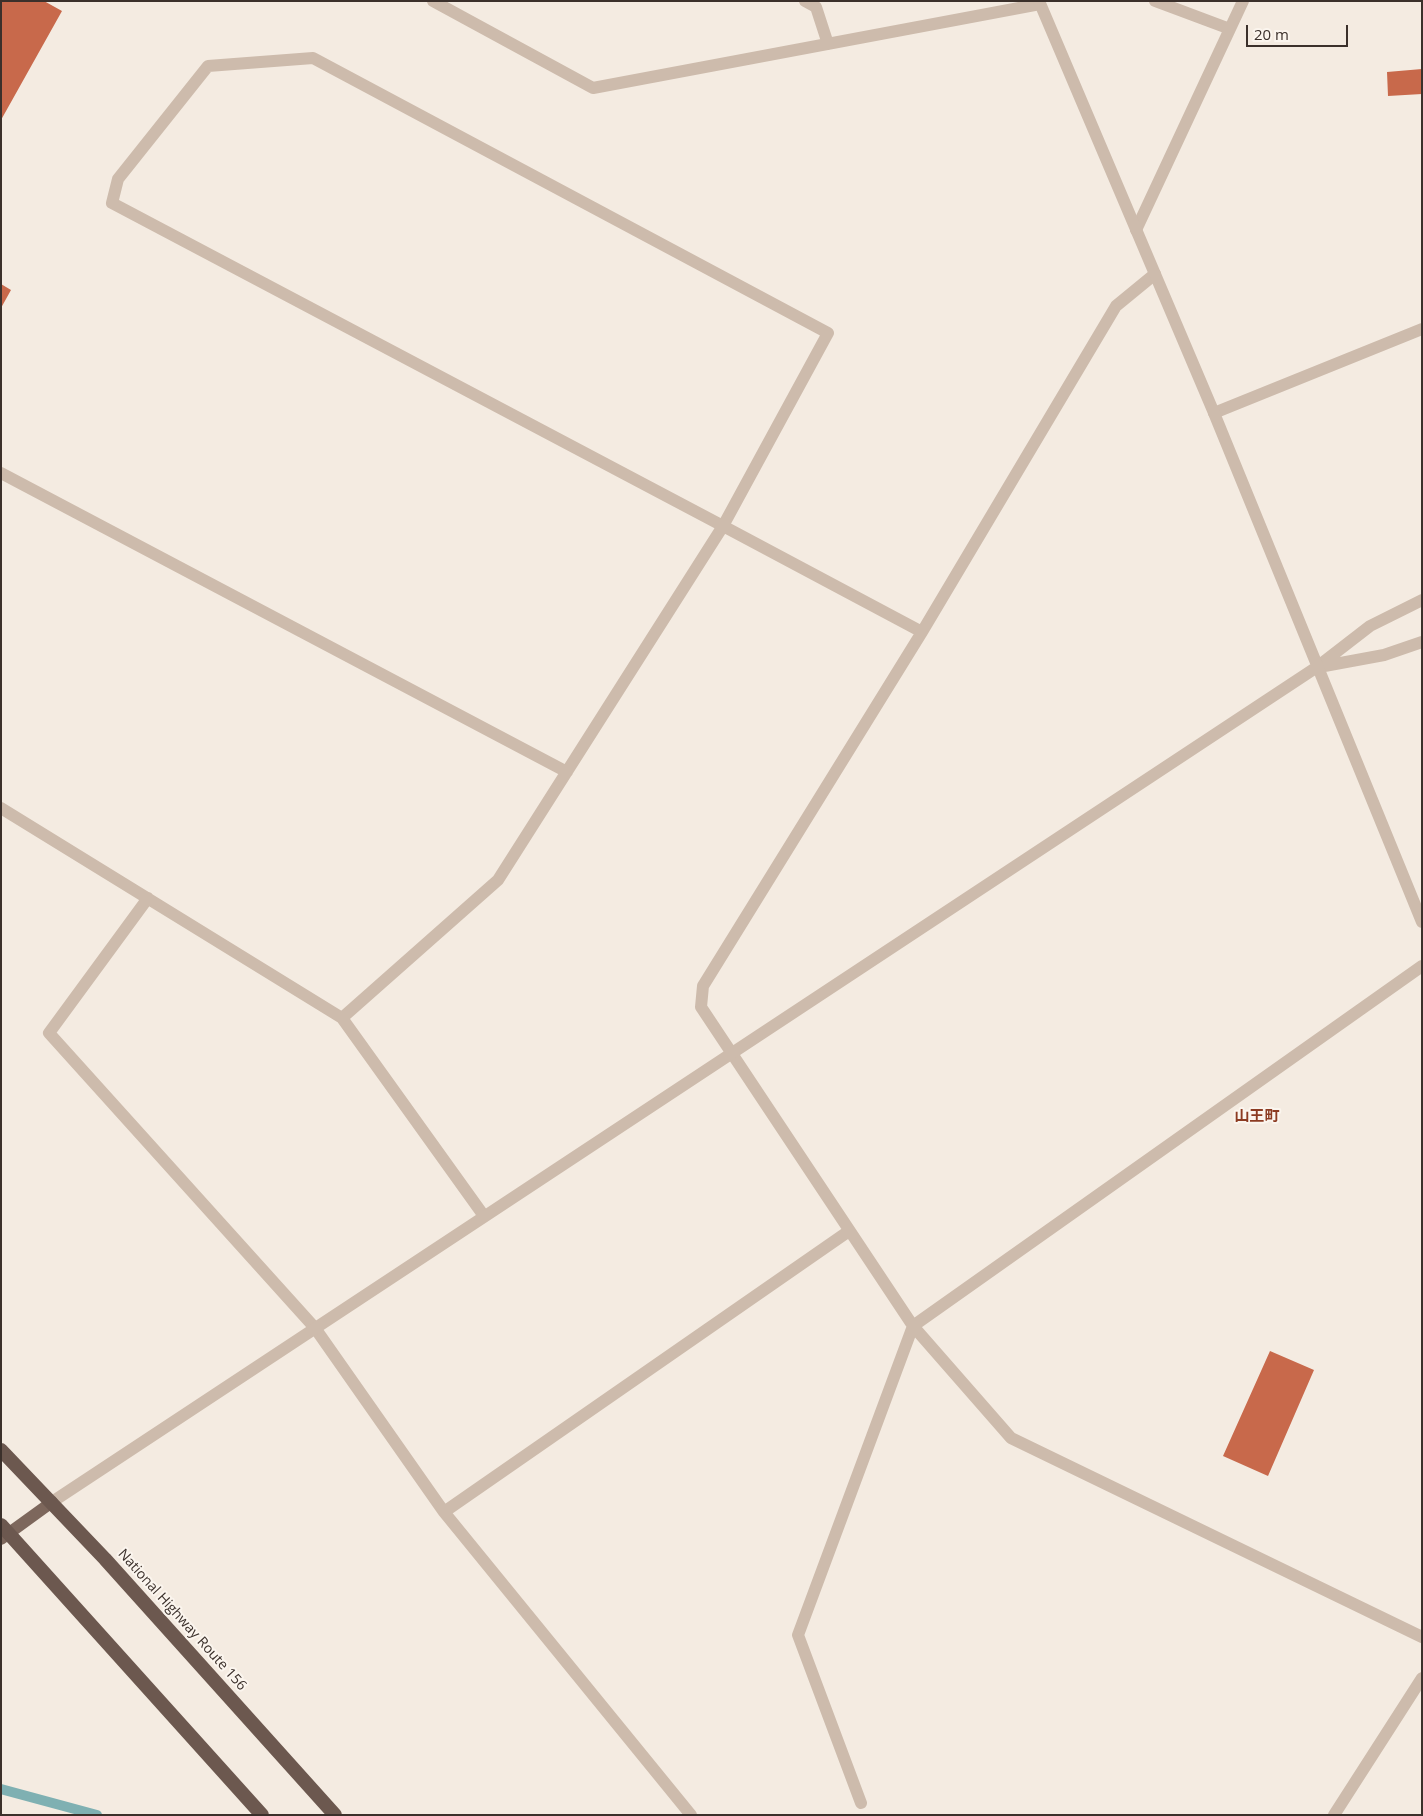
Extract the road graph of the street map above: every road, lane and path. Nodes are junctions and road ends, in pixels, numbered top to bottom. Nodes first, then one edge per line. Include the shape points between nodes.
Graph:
1 (433, 1) edge
2 (805, 1) edge
3 (1154, 1) edge
4 (1243, 1) edge
5 (1039, 2) edge
6 (1230, 29) junction
7 (828, 44) junction
8 (1136, 230) junction
9 (1155, 274) junction
10 (1422, 329) edge
11 (1214, 413) junction
12 (1, 473) edge
13 (723, 526) junction
14 (1422, 600) edge
15 (922, 632) junction
16 (1422, 642) edge
17 (1317, 667) junction
18 (567, 772) junction
19 (1, 808) edge
20 (148, 898) junction
21 (1422, 922) edge
22 (1422, 966) edge
23 (342, 1018) junction
24 (730, 1054) junction
25 (484, 1216) junction
26 (849, 1232) junction
27 (913, 1326) junction
28 (315, 1328) junction
29 (1, 1450) edge
30 (52, 1502) junction
31 (444, 1512) junction
32 (4, 1533) edge
33 (1422, 1637) edge
34 (1422, 1678) edge
35 (860, 1803) dead end
36 (262, 1815) edge
37 (335, 1815) edge
38 (691, 1815) edge
39 (1334, 1815) edge

1 - 7 street via 593,88
2 - 7 street via 816,7
3 - 6 street
4 - 6 street
5 - 7 street
5 - 8 street
6 - 8 street
8 - 9 street
9 - 11 street
9 - 15 street via 1116,306
10 - 11 street
11 - 17 street
12 - 18 street
13 - 13 street via 112,203 118,179 208,66 312,58 828,333
13 - 15 street
13 - 18 street
14 - 17 street via 1370,626
15 - 24 street via 703,986 701,1007
16 - 17 street via 1384,655
17 - 21 street
17 - 24 street
18 - 23 street via 498,880
19 - 20 street
20 - 23 street
20 - 28 street via 50,1033
22 - 27 street
23 - 25 street
24 - 25 street
24 - 26 street
25 - 28 street
26 - 27 street
26 - 31 street
27 - 33 street via 1011,1438
27 - 35 street via 798,1635
28 - 30 street
28 - 31 street
29 - 30 highway, National Highway Route 156
30 - 32 main road
30 - 37 highway, National Highway Route 156
31 - 38 street
32 - 36 highway
34 - 39 street

